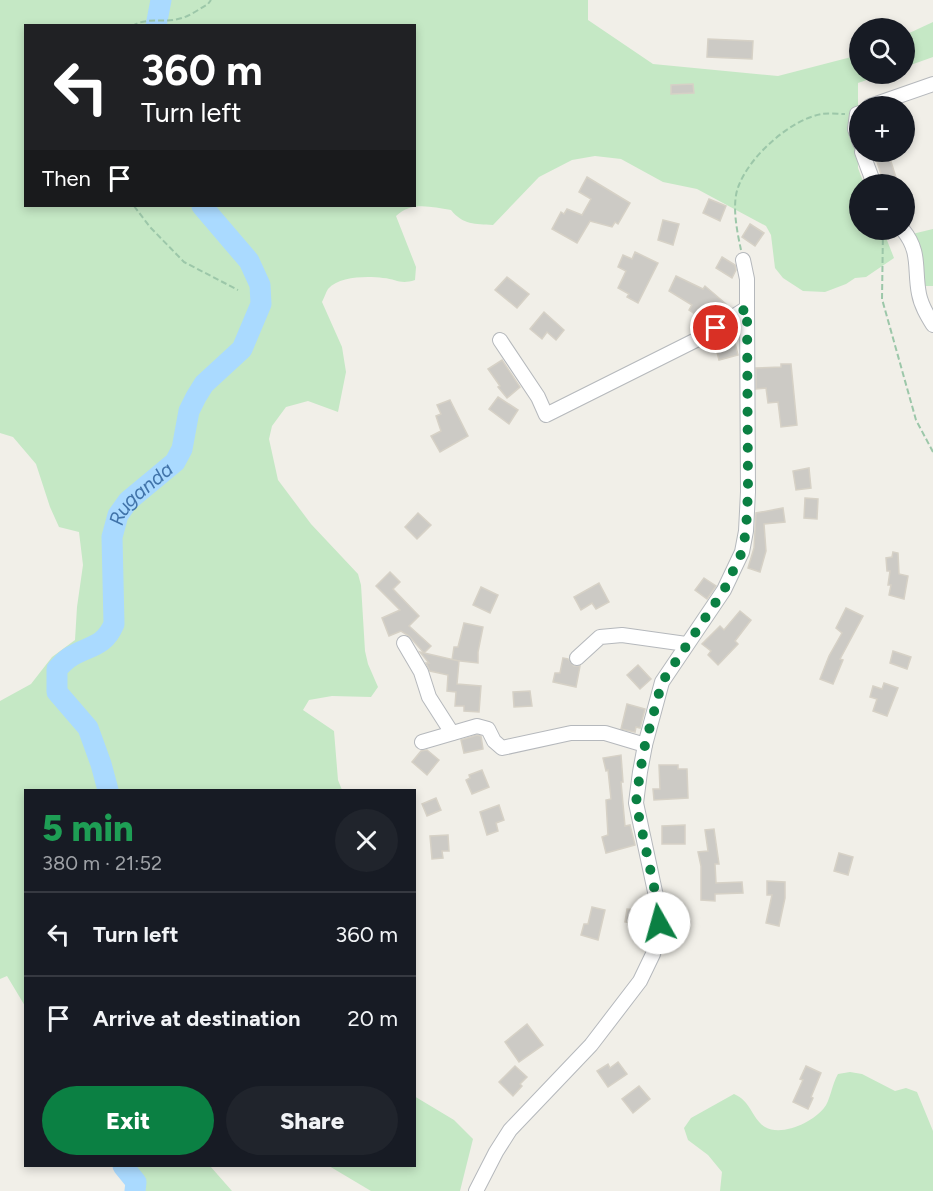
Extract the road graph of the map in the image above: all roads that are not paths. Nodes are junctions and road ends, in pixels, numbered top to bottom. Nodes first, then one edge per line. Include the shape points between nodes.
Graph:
1 (933, 84) edge
2 (899, 96) edge
3 (910, 240) edge
4 (743, 260) road end
5 (747, 308) junction
6 (933, 325) edge
7 (500, 340) dead end
8 (404, 643) dead end
9 (686, 644) junction
10 (577, 658) dead end
11 (452, 733) junction
12 (422, 742) dead end
13 (645, 745) junction
14 (476, 1191) edge

1 - 2 street
3 - 6 street via 917,258 920,297
4 - 5 street
5 - 7 street via 700,338 546,415
5 - 9 street via 746,531 736,568
8 - 11 street via 421,672 429,698
9 - 10 street via 622,635 600,637
9 - 13 street via 662,682
11 - 12 street
11 - 13 street via 477,726 488,729 502,748 571,733 605,733
13 - 14 street via 636,803 657,901 659,923 653,954 640,981 591,1046 510,1130

